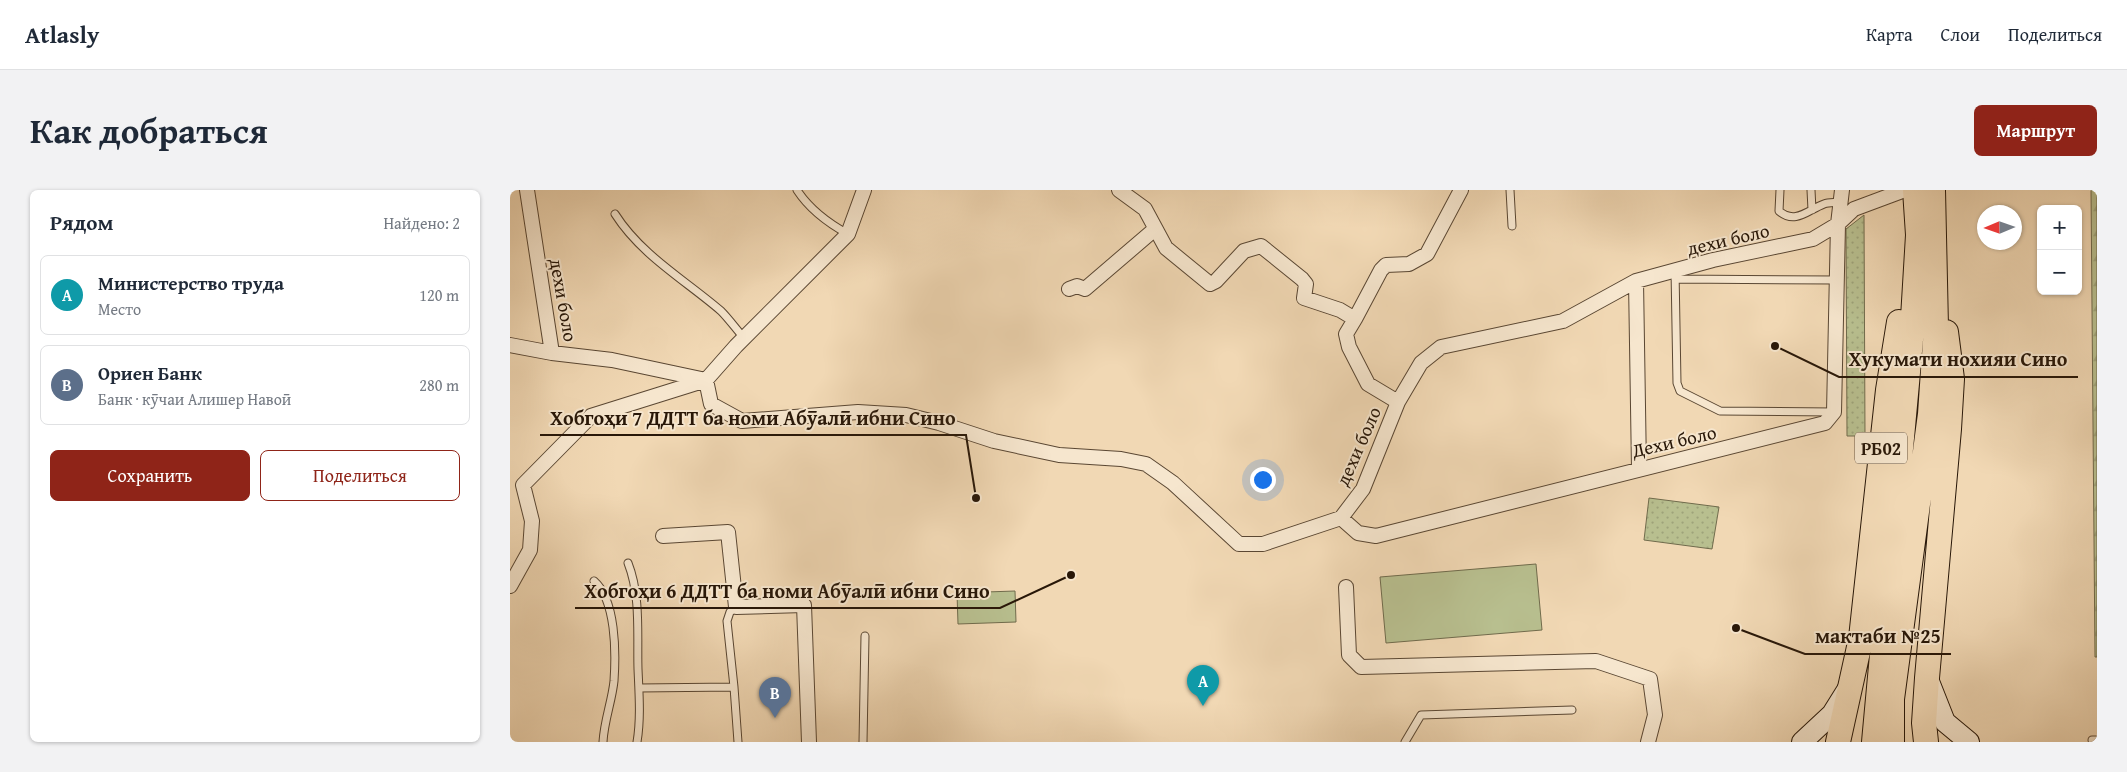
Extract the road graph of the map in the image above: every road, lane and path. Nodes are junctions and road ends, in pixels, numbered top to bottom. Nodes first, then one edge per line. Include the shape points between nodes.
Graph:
1 (527, 190) edge
2 (797, 190) edge
3 (864, 190) edge
4 (1119, 190) edge
5 (1461, 190) edge
6 (1510, 190) edge
7 (1780, 190) edge
8 (1811, 190) edge
9 (1905, 190) edge
10 (1915, 190) edge
11 (1933, 190) edge
12 (1842, 196) edge
13 (1812, 210) junction
14 (615, 214) dead end
15 (1917, 217) junction
16 (1838, 224) junction
17 (1512, 226) dead end
18 (1155, 229) junction
19 (848, 234) junction
20 (1935, 269) junction
21 (1675, 275) junction
22 (1837, 280) junction
23 (1636, 281) junction
24 (1069, 289) dead end
25 (1355, 320) junction
26 (744, 338) junction
27 (510, 344) edge
28 (552, 353) junction
29 (706, 380) junction
30 (1398, 402) junction
31 (1834, 412) junction
32 (1639, 469) junction
33 (516, 486) edge
34 (1341, 518) junction
35 (663, 536) dead end
36 (628, 563) dead end
37 (594, 581) dead end
38 (510, 586) edge
39 (1346, 587) dead end
40 (736, 607) junction
41 (865, 636) dead end
42 (1927, 678) junction
43 (1853, 680) junction
44 (734, 686) junction
45 (638, 688) junction
46 (1572, 710) dead end
47 (603, 742) edge
48 (637, 742) edge
49 (738, 742) edge
50 (808, 742) edge
51 (863, 742) edge
52 (1405, 742) edge
53 (1648, 742) edge
54 (1802, 742) edge
55 (1838, 742) edge
56 (1874, 742) edge
57 (1892, 742) edge
58 (1926, 742) edge
59 (1969, 742) edge

1 - 28 street, дехи боло
2 - 19 lane via 806,205 832,226
3 - 19 street
4 - 18 street via 1145,209
5 - 25 street via 1427,254 1409,264 1386,265
6 - 17 lane
7 - 13 lane via 1780,211 1786,217 1795,218
8 - 13 lane
9 - 16 street, дехи боло via 1854,209
10 - 15 highway, РБ02
11 - 20 highway
12 - 13 lane
12 - 16 street
14 - 26 lane via 625,230 722,313
15 - 43 highway, РБ02 via 1904,267 1861,638
15 - 56 highway, РБ02 via 1914,318
16 - 21 street, дехи боло via 1813,239
16 - 22 street
18 - 24 street via 1085,288
18 - 25 street via 1166,248 1210,284 1244,252 1261,246 1302,279 1306,284 1304,298 1340,310
19 - 26 street
20 - 42 highway via 1952,379
20 - 57 highway via 1936,327 1930,414 1892,699
21 - 22 lane
21 - 23 street, дехи боло
21 - 31 lane via 1677,383 1680,391 1720,411
22 - 31 street
23 - 30 street, дехи боло via 1563,322 1442,347 1421,363
23 - 32 street
25 - 30 street via 1346,334 1349,348 1368,384
26 - 29 street
27 - 28 street
28 - 29 street, дехи боло via 612,360
29 - 33 street via 591,416
29 - 34 street via 711,404 742,421 858,412 906,415 994,441 1050,453 1121,458 1146,464 1174,483 1239,544 1263,544
30 - 34 street, дехи боло via 1363,489
31 - 32 street, Дехи боло via 1825,424
32 - 34 street, Дехи боло via 1376,536 1358,533
33 - 38 street via 532,521 530,550
35 - 40 street via 728,532
36 - 45 lane via 636,600
37 - 47 lane via 608,599 614,646 614,682
39 - 53 street via 1349,655 1361,667 1596,661 1650,679 1655,715
40 - 44 lane via 727,620
40 - 50 street via 804,605
41 - 51 lane
42 - 58 highway
42 - 59 main road via 1945,722
43 - 54 main road via 1832,714
43 - 55 highway, РБ02
44 - 45 lane
44 - 49 lane
45 - 48 lane
46 - 52 lane via 1421,715

